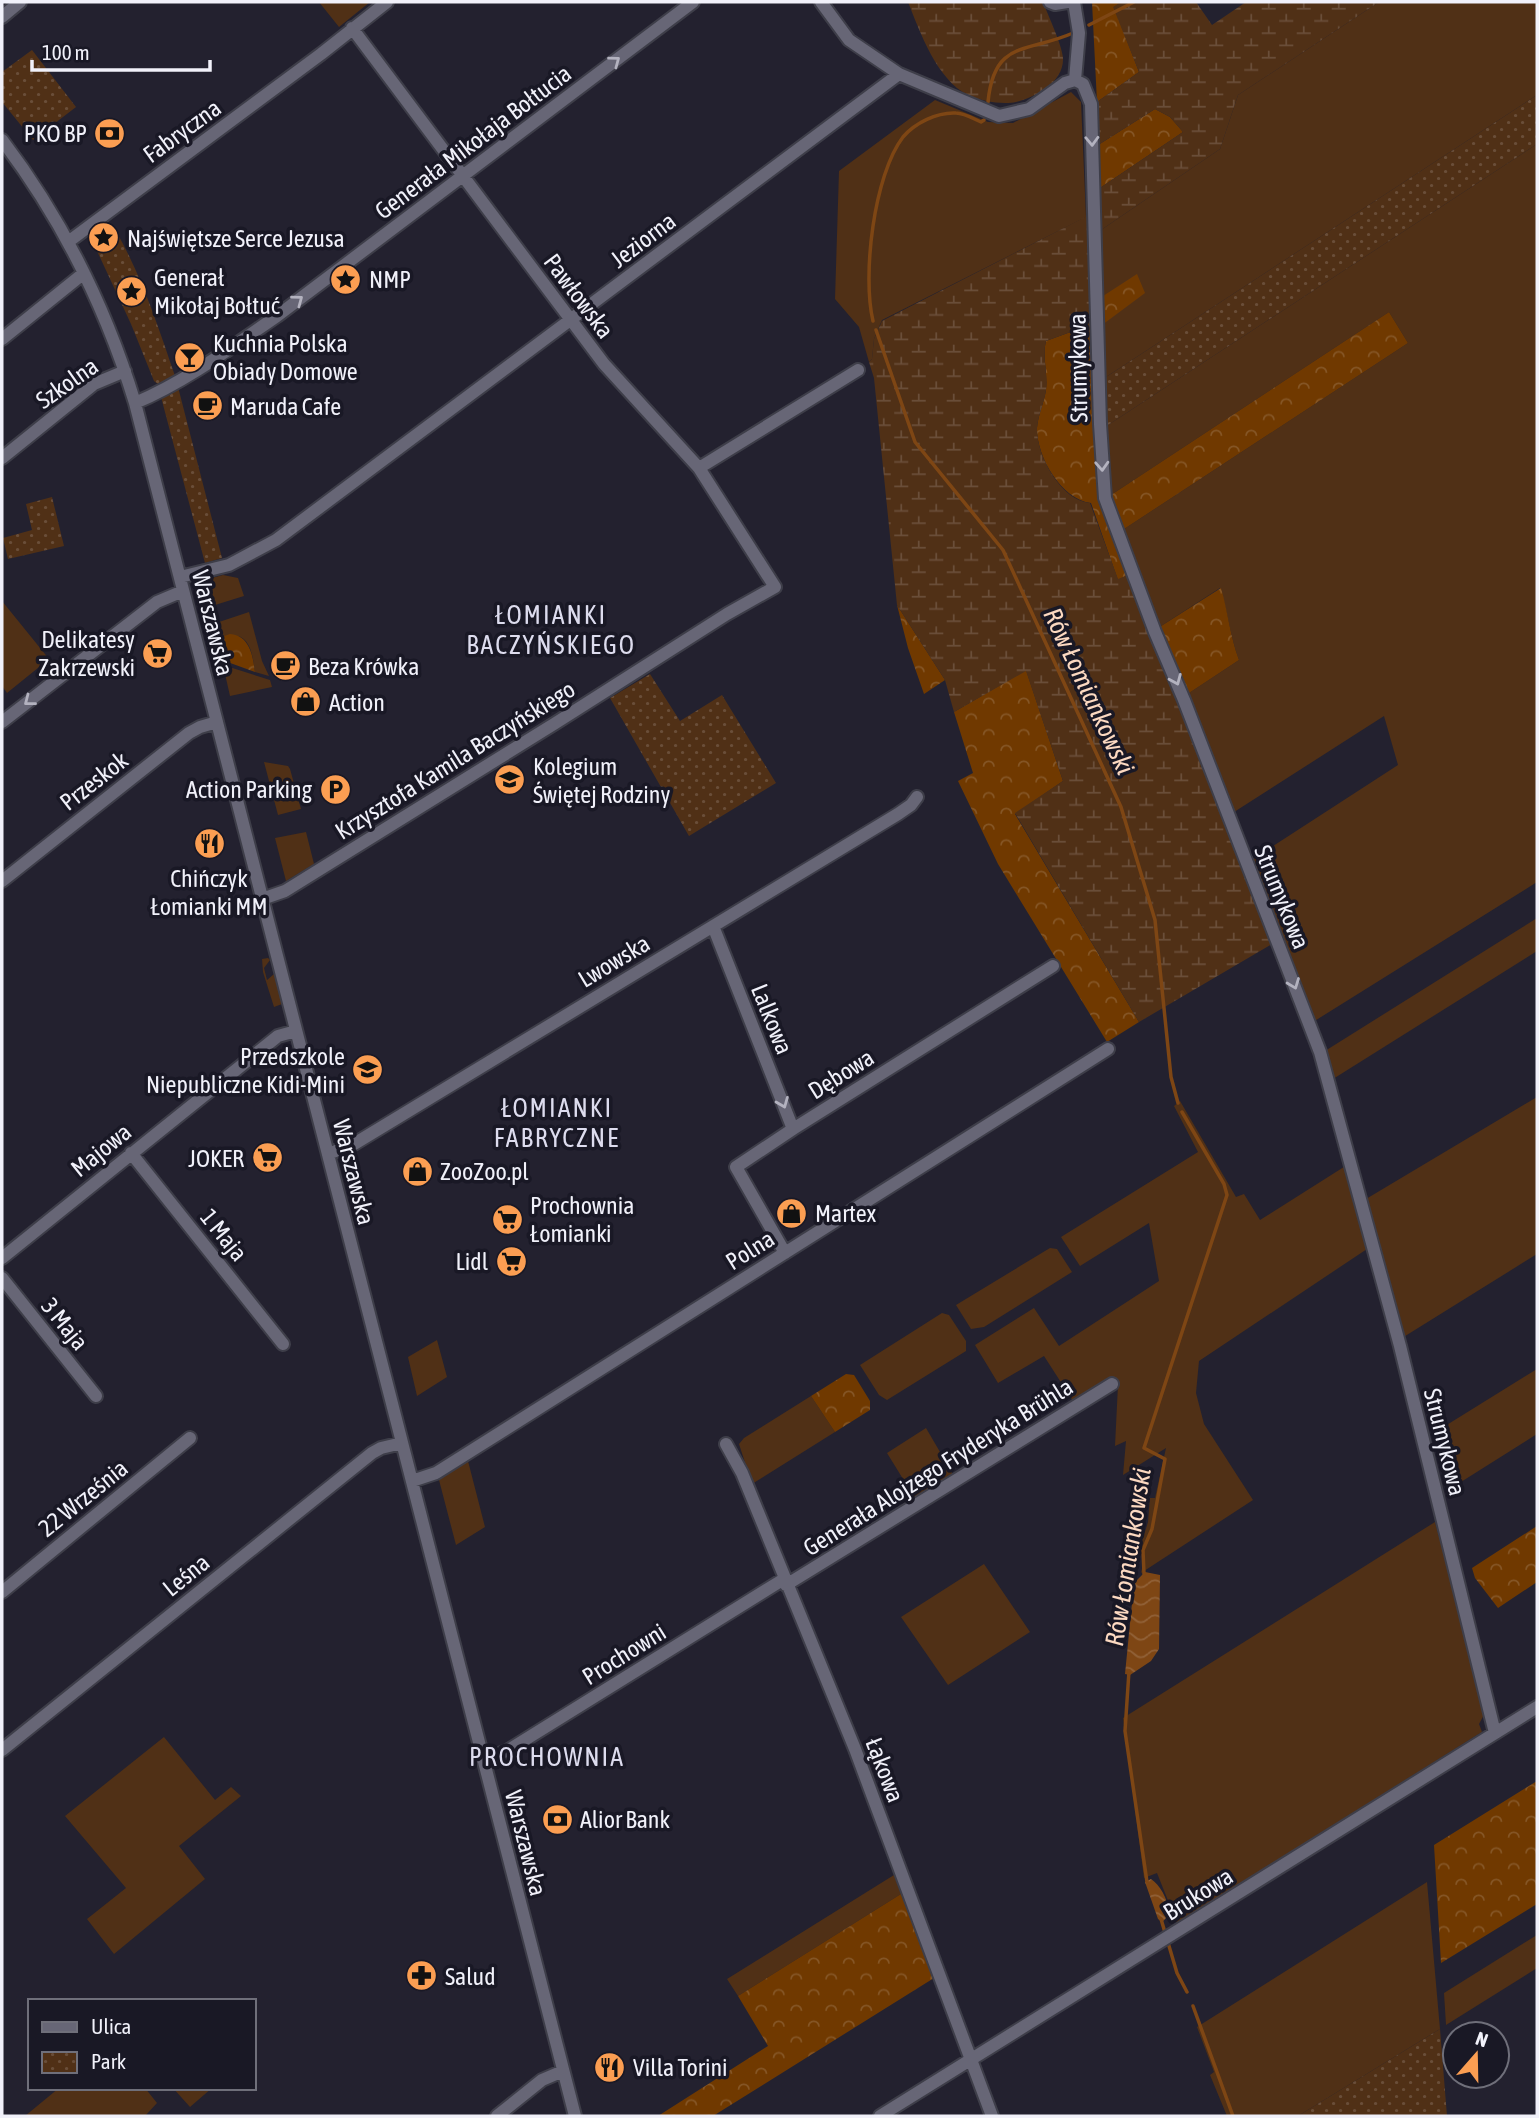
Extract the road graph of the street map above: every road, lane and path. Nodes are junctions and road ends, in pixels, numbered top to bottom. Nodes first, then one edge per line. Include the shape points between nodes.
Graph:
1 (20, 2) edge
2 (387, 2) edge
3 (693, 2) edge
4 (821, 2) edge
5 (1050, 2) edge
6 (1067, 2) edge
7 (1074, 2) edge
8 (2, 17) edge
9 (352, 28) junction
10 (900, 74) junction
11 (1075, 80) junction
12 (2, 140) edge
13 (463, 176) junction
14 (68, 242) junction
15 (84, 273) junction
16 (571, 321) junction
17 (2, 339) edge
18 (859, 370) dead end
19 (125, 371) junction
20 (135, 403) junction
21 (2, 458) edge
22 (699, 468) junction
23 (180, 577) junction
24 (775, 587) joint
25 (183, 591) junction
26 (2, 722) edge
27 (217, 722) junction
28 (917, 797) dead end
29 (2, 881) edge
30 (262, 899) junction
31 (713, 926) junction
32 (1054, 966) dead end
33 (296, 1031) junction
34 (1108, 1049) dead end
35 (793, 1129) junction
36 (131, 1153) junction
37 (328, 1154) junction
38 (785, 1253) junction
39 (2, 1258) edge
40 (2, 1278) edge
41 (283, 1344) dead end
42 (1112, 1384) dead end
43 (96, 1396) dead end
44 (190, 1438) dead end
45 (402, 1443) junction
46 (726, 1444) dead end
47 (412, 1481) junction
48 (785, 1582) junction
49 (2, 1592) edge
50 (1537, 1707) edge
51 (1495, 1733) junction
52 (2, 1750) edge
53 (483, 1760) junction
54 (972, 2059) junction
55 (564, 2071) junction
56 (497, 2116) edge
57 (575, 2116) edge
58 (880, 2116) edge
59 (992, 2116) edge

1 - 8 street
2 - 9 street, Fabryczna
13 -> 3 street, Generała Mikołaja Bołtucia
4 - 10 street via 849,40
5 - 6 street
7 - 11 street via 1079,33
9 - 13 street, Pawłowska
9 - 14 street, Fabryczna
10 - 11 street via 999,116 1028,109
10 - 16 street, Jeziorna
11 -> 51 street, Strumykowa via 1083,84 1091,104 1105,498 1321,1052 1400,1346
12 - 14 street, Warszawska
13 - 16 street, Pawłowska
20 -> 13 street, Generała Mikołaja Bołtucia via 181,379 277,316
14 - 15 street, Warszawska
15 - 17 street
15 - 19 street, Warszawska
16 - 22 street, Pawłowska
16 - 23 street, Jeziorna via 276,540 229,565
18 - 22 street
19 - 20 street, Warszawska
19 - 21 street, Szkolna via 94,383
20 - 23 street, Warszawska
22 - 24 street, Pawłowska
23 - 25 street, Warszawska
24 - 30 street, Krzysztofa Kamila Baczyńskiego via 285,891
25 -> 26 street via 157,602
25 - 27 street, Warszawska
27 - 29 street, Przeskok via 189,733
27 - 30 street, Warszawska
28 - 31 street, Lwowska via 898,814
30 - 33 street, Warszawska
31 -> 35 street, Lalkowa
31 - 37 street, Lwowska via 355,1144
32 - 35 street, Dębowa
33 - 36 street, Majowa via 278,1036
33 - 37 street, Warszawska
34 - 38 street, Polna
35 - 38 street, Dębowa via 736,1167
36 - 39 street, Majowa
36 - 41 street, 1 Maja
37 - 45 street, Warszawska
38 - 47 street, Polna via 436,1473
40 - 43 street, 3 Maja
42 - 48 street, Generała Alojzego Fryderyka Brühla
44 - 49 street, 22 Września
45 - 47 street, Warszawska
45 - 52 street, Leśna via 372,1453
46 - 48 street, Łąkowa
47 - 53 street, Warszawska
48 - 53 street, Prochowni via 508,1751
48 - 54 street, Łąkowa via 860,1762
50 - 51 street, Brukowa
51 - 54 street, Brukowa
53 - 55 street, Warszawska
54 - 58 street, Brukowa
54 - 59 street, Łąkowa
55 - 56 street via 542,2080
55 - 57 street, Warszawska

